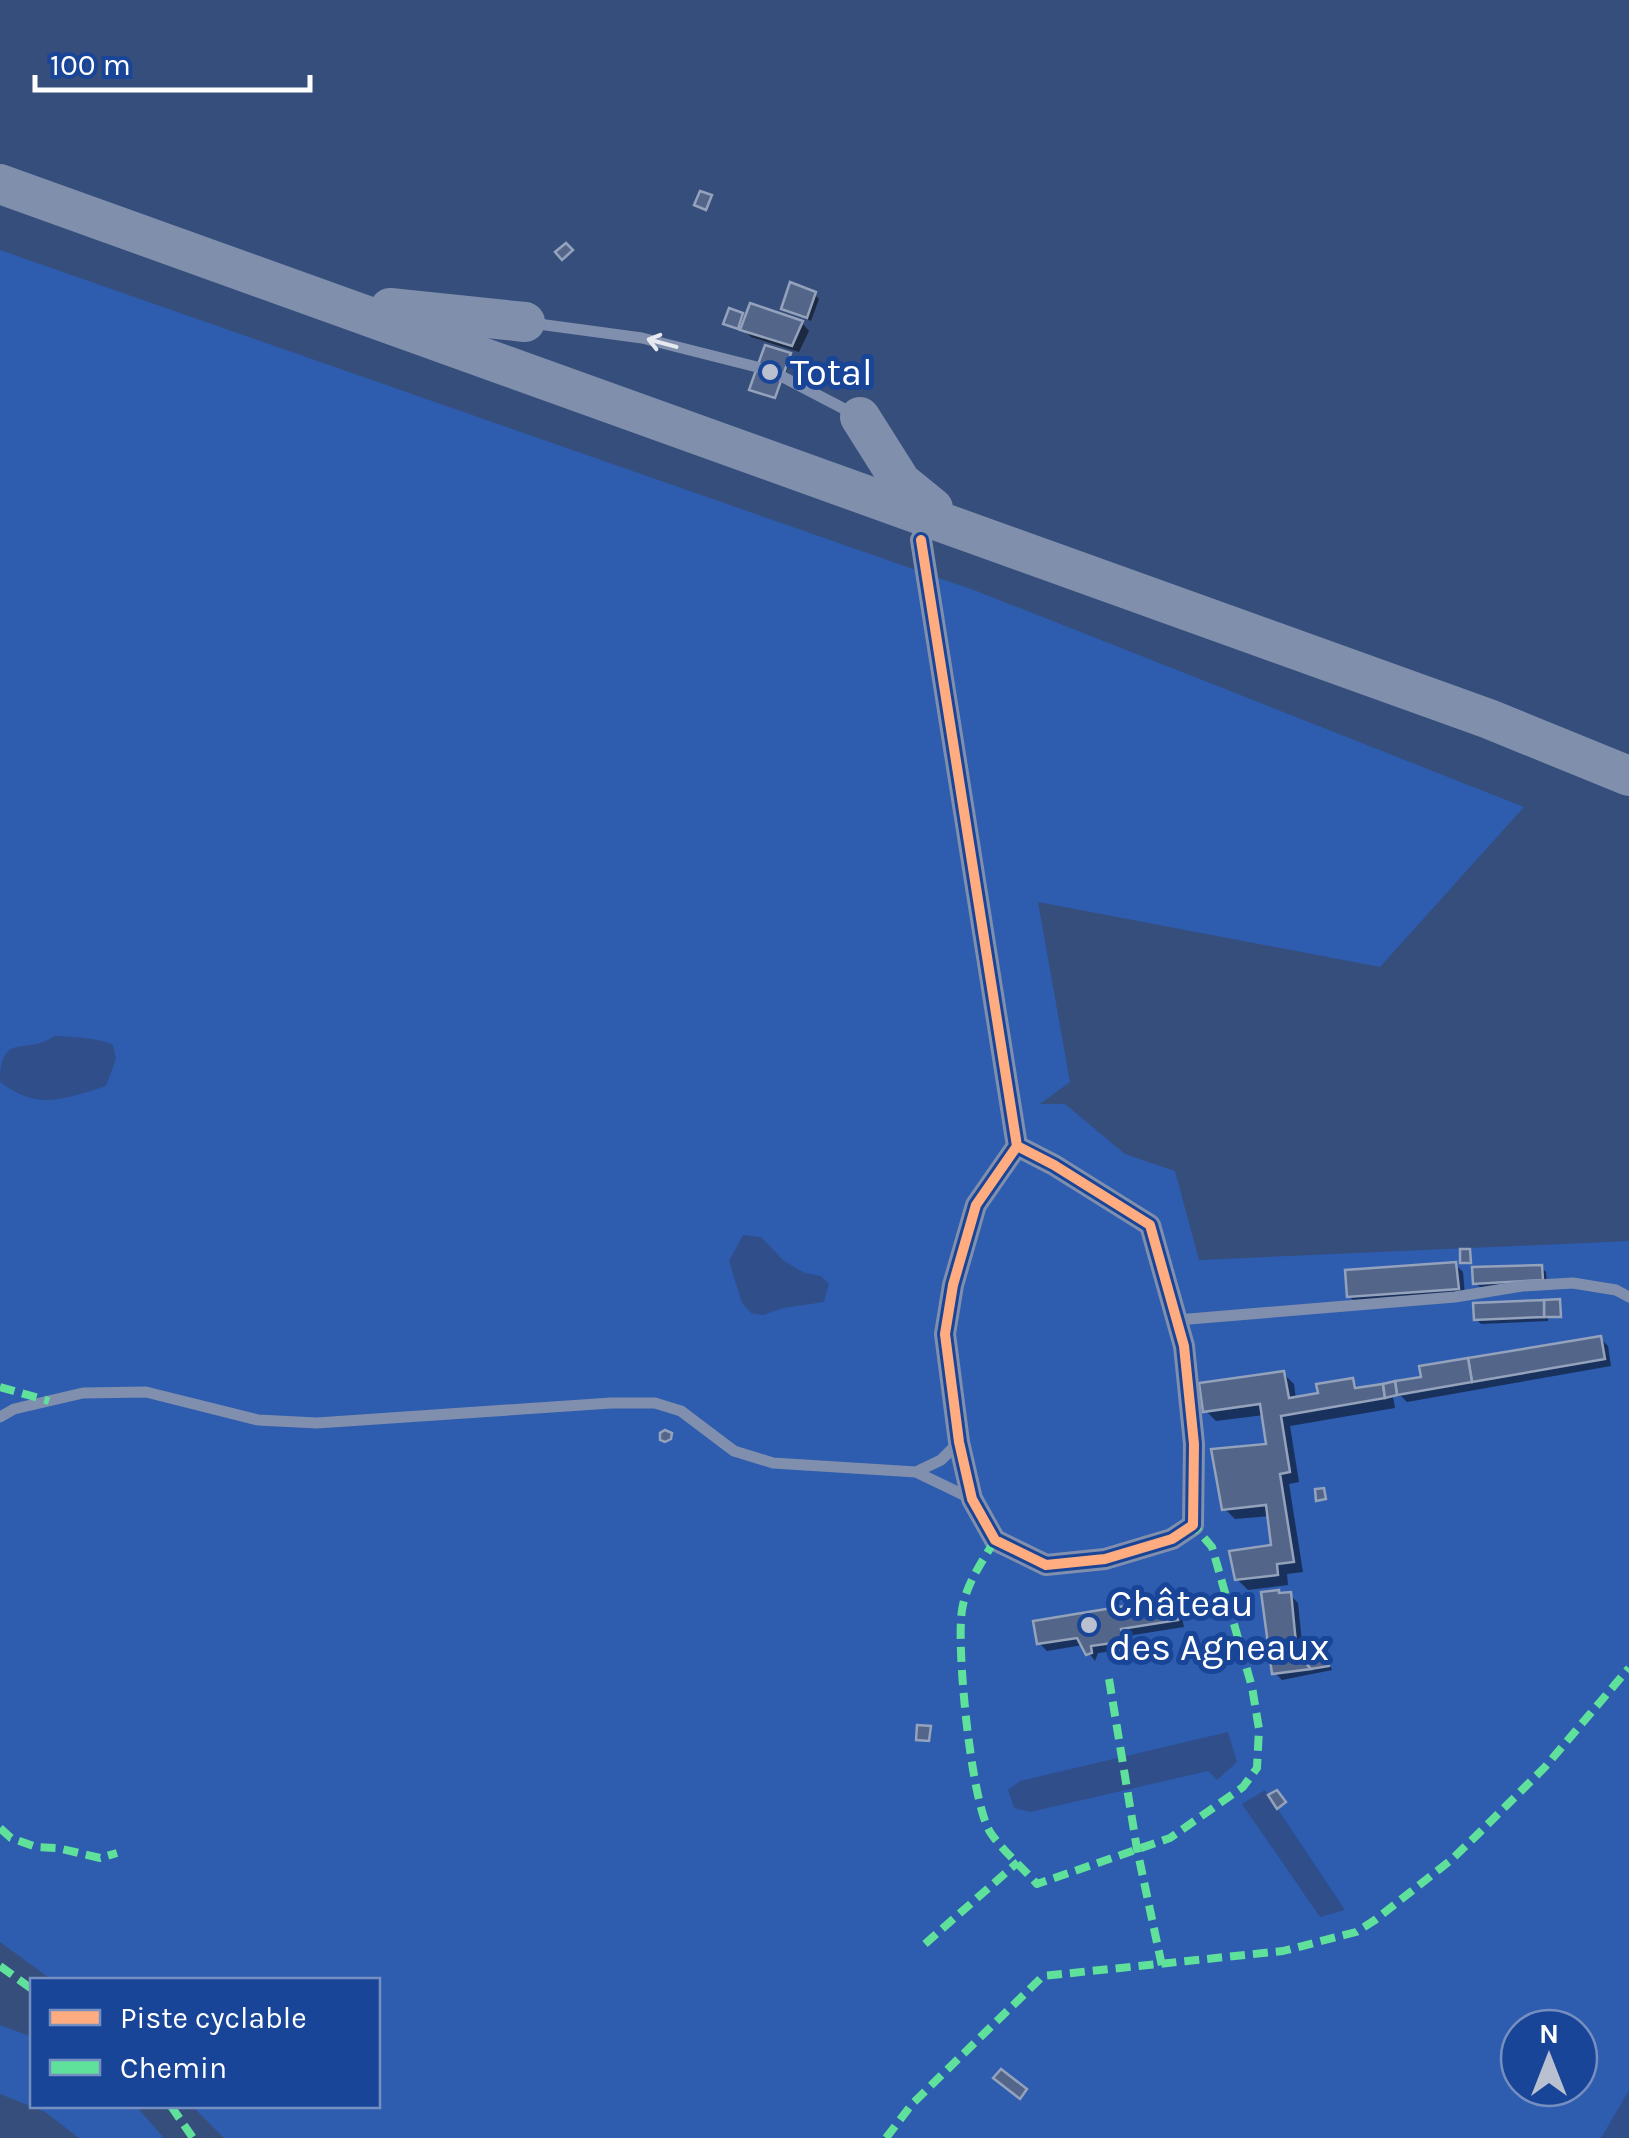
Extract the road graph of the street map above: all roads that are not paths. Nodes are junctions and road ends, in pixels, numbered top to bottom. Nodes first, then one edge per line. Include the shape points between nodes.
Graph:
1 (0, 184) edge
2 (0, 212) edge
3 (328, 302) junction
4 (526, 322) joint
5 (757, 368) dead end
6 (783, 377) dead end
7 (860, 418) joint
8 (938, 533) junction
9 (1629, 776) edge
10 (1629, 804) edge
11 (1017, 1146) junction
12 (1629, 1297) edge
13 (1177, 1320) junction
14 (0, 1418) edge
15 (958, 1442) junction
16 (916, 1472) junction
17 (972, 1498) junction

1 - 3 highway
2 - 8 highway via 698,464
3 - 4 highway
3 - 8 highway
5 -> 4 lane via 642,338
6 - 7 lane
7 - 8 highway
8 - 9 highway via 1489,719
8 - 10 highway
8 - 11 street
11 - 13 street via 1150,1225
11 - 15 street via 976,1205 953,1285 946,1334
12 - 13 lane via 1573,1283
13 - 17 street via 1194,1444 1193,1525 1172,1539 1105,1559 1046,1565 996,1540
14 - 16 lane via 83,1393 146,1392 258,1420 317,1423 655,1404 681,1411 734,1451 773,1462
15 - 16 lane
15 - 17 street
16 - 17 lane

